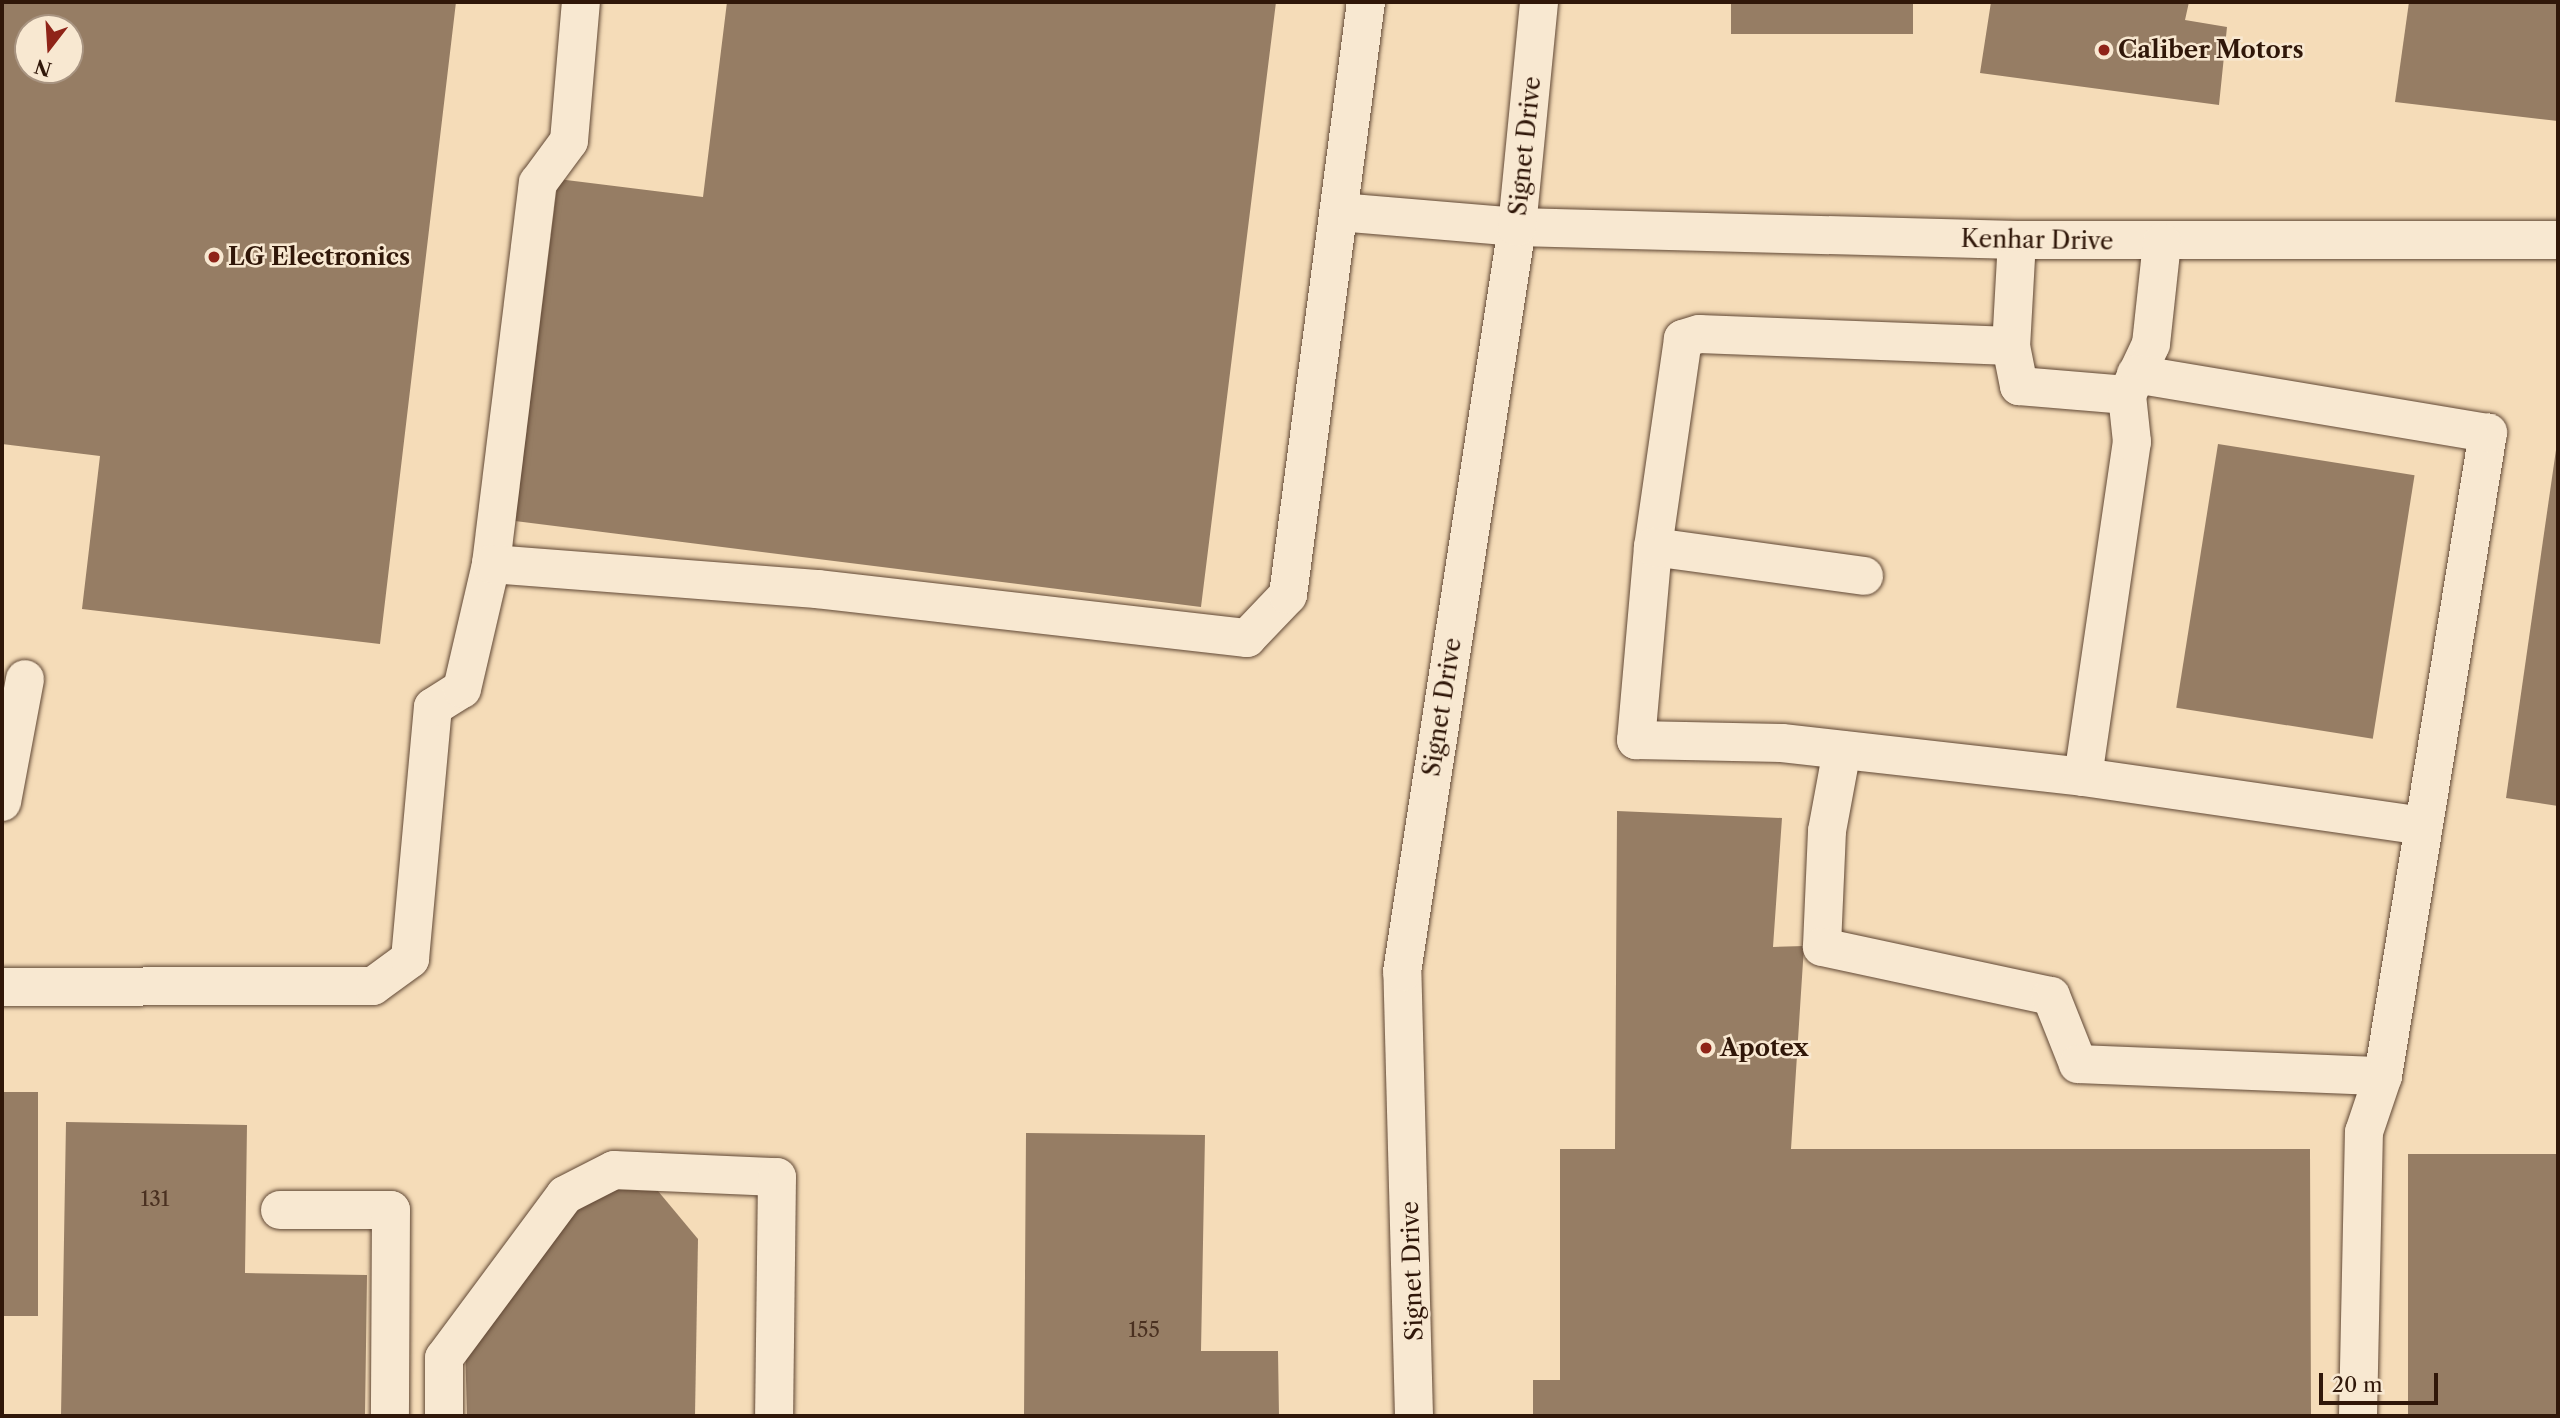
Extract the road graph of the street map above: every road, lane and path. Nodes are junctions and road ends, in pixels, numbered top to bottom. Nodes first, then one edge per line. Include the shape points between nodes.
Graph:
1 (581, 2) edge
2 (1366, 2) edge
3 (1539, 2) edge
4 (1339, 212) junction
5 (1517, 227) junction
6 (2017, 240) junction
7 (2558, 240) edge
8 (2162, 243) junction
9 (2011, 346) junction
10 (2132, 385) junction
11 (1653, 547) junction
12 (491, 564) junction
13 (1864, 576) dead end
14 (25, 679) dead end
15 (1842, 750) junction
16 (2083, 777) junction
17 (2, 802) edge
18 (2423, 826) junction
19 (2, 987) edge
20 (2383, 1076) junction
21 (280, 1210) dead end
22 (390, 1416) edge
23 (444, 1416) edge
24 (774, 1416) edge
25 (1414, 1416) edge
26 (2358, 1416) edge

1 - 12 street via 569,142 538,183
2 - 4 street
3 - 5 street, Signet Drive
4 - 5 street, Kenhar Drive
4 - 12 street via 1288,595 1247,638 817,589
5 - 6 street, Kenhar Drive
5 - 25 street, Signet Drive via 1402,972
6 - 8 street, Kenhar Drive
6 - 9 street
7 - 8 street, Kenhar Drive
8 - 10 street via 2151,344
9 - 10 street via 2019,386
9 - 11 street via 1699,334 1683,339
10 - 16 street via 2132,442
10 - 18 street via 2488,433
11 - 13 street
11 - 15 street via 1636,740
12 - 19 street via 461,689 433,707 410,959 373,986
14 - 17 street
15 - 16 street
15 - 20 street via 1826,831 1822,947 2051,996 2078,1064
16 - 18 street
18 - 20 street
20 - 26 street via 2364,1132
21 - 22 street via 391,1210
23 - 24 street via 444,1358 565,1195 614,1170 777,1177

